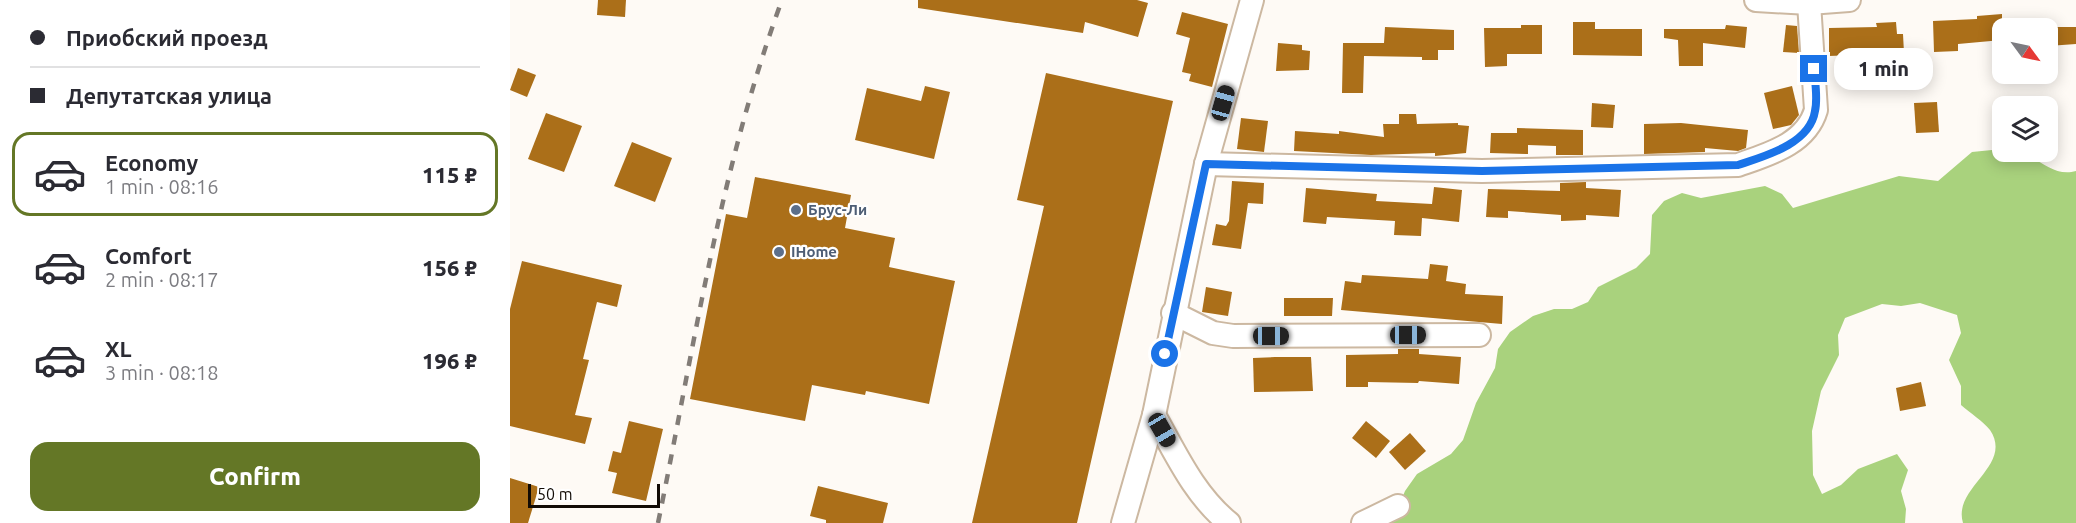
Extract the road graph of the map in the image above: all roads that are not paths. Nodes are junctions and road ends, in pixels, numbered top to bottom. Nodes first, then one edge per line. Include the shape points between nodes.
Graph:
1 (1252, 0) edge
2 (1756, 0) edge
3 (1849, 0) edge
4 (1809, 3) junction
5 (1206, 164) junction
6 (1173, 313) junction
7 (1479, 335) dead end
8 (1154, 414) junction
9 (1398, 506) dead end
10 (1122, 523) edge
11 (1229, 523) edge
12 (1364, 523) edge

1 - 5 street
2 - 4 street
3 - 4 street
4 - 5 street via 1816,110 1811,126 1766,155 1738,165 1482,171
5 - 6 street
6 - 7 street via 1213,333 1233,336
6 - 8 street
8 - 10 street
8 - 11 street via 1190,480
9 - 12 street

